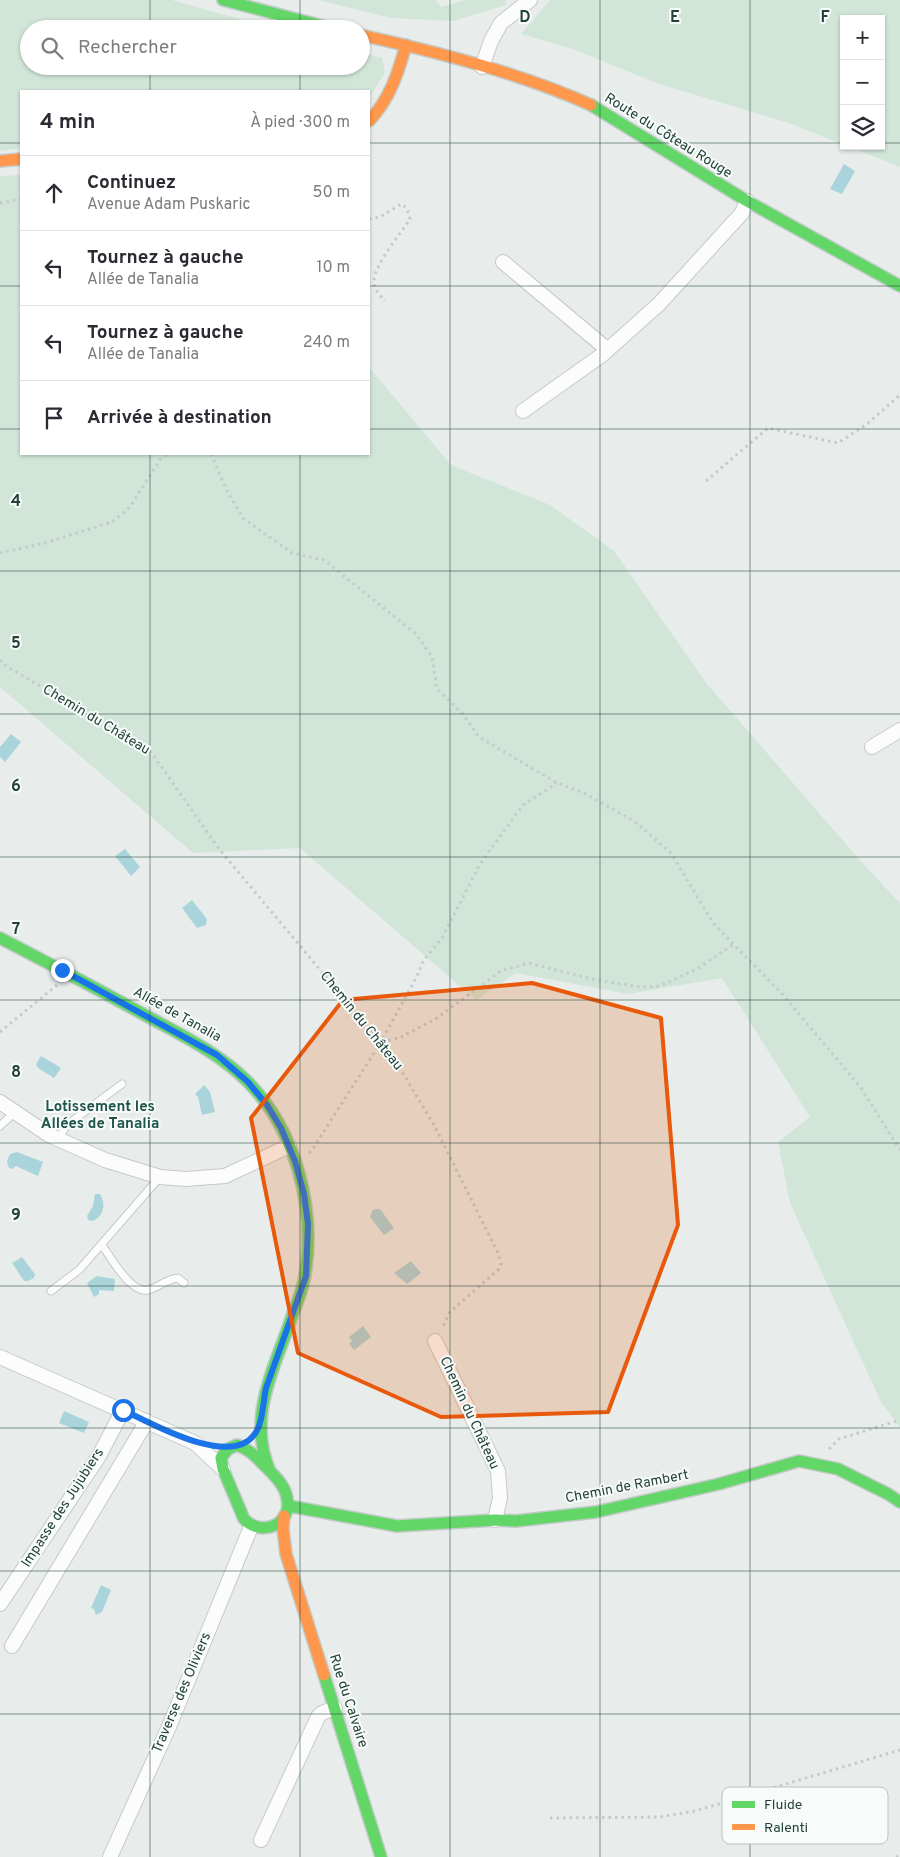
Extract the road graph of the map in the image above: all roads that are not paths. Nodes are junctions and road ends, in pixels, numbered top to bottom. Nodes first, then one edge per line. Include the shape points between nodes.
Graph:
1 (223, 0) edge
2 (530, 0) edge
3 (300, 20) edge
4 (370, 37) edge
5 (406, 45) junction
6 (482, 67) junction
7 (370, 120) edge
8 (20, 159) edge
9 (0, 161) edge
10 (747, 202) junction
11 (503, 262) dead end
12 (900, 286) edge
13 (608, 350) junction
14 (523, 411) dead end
15 (900, 730) edge
16 (872, 747) dead end
17 (0, 938) edge
18 (122, 1084) dead end
19 (0, 1102) edge
20 (15, 1112) junction
21 (0, 1126) edge
22 (58, 1138) junction
23 (289, 1146) junction
24 (160, 1177) junction
25 (102, 1245) junction
26 (184, 1283) dead end
27 (51, 1291) dead end
28 (435, 1341) road end
29 (0, 1357) edge
30 (123, 1410) junction
31 (147, 1421) junction
32 (260, 1426) junction
33 (195, 1443) junction
34 (234, 1446) junction
35 (223, 1469) junction
36 (270, 1471) junction
37 (900, 1502) edge
38 (286, 1511) junction
39 (495, 1520) junction
40 (255, 1528) junction
41 (286, 1554) junction
42 (0, 1604) edge
43 (12, 1646) dead end
44 (335, 1708) junction
45 (260, 1840) dead end
46 (110, 1857) edge
47 (382, 1857) edge

1 - 3 street
2 - 6 street via 501,23 490,41
4 - 5 street, Route du Côteau Rouge
5 - 6 street, Route du Côteau Rouge
5 - 7 street via 391,92
6 - 10 street, Route du Côteau Rouge via 552,88 590,105
8 - 9 street
10 - 12 street, Route du Côteau Rouge
10 - 13 street via 742,213 659,304
11 - 13 street
13 - 14 street
15 - 16 street
17 - 23 street, Allée de Tanalia via 217,1055 262,1098
18 - 22 lane via 68,1124
19 - 20 street
20 - 21 lane
20 - 22 street
22 - 24 street via 105,1160
23 - 24 street via 226,1176
23 - 32 street, Allée de Tanalia via 304,1194 308,1224 306,1276 266,1388
24 - 25 lane
25 - 26 lane via 132,1285 140,1290 178,1278
25 - 27 lane via 79,1270
28 - 39 street, Chemin du Château via 498,1471 500,1498
29 - 30 street
30 - 31 street
30 - 42 street, Impasse des Jujubiers via 99,1456
31 - 33 street
31 - 43 street
32 - 34 street via 251,1439
32 - 36 street, Allée de Tanalia via 262,1450
33 - 34 street
33 - 35 street
34 - 35 street via 221,1458
34 - 36 street via 248,1449
35 - 40 street, Rue du Calvaire via 244,1519
36 - 38 street via 288,1499
37 - 39 street, Chemin de Rambert via 838,1469 799,1461 718,1484 596,1512
38 - 39 street, Chemin de Rambert via 397,1526
38 - 40 street via 274,1526
38 - 41 street, Rue du Calvaire via 283,1529
40 - 41 street, Rue du Calvaire via 270,1536
40 - 46 street, Traverse des Oliviers
41 - 44 street, Rue du Calvaire
44 - 45 street via 318,1717
44 - 47 street, Rue du Calvaire

